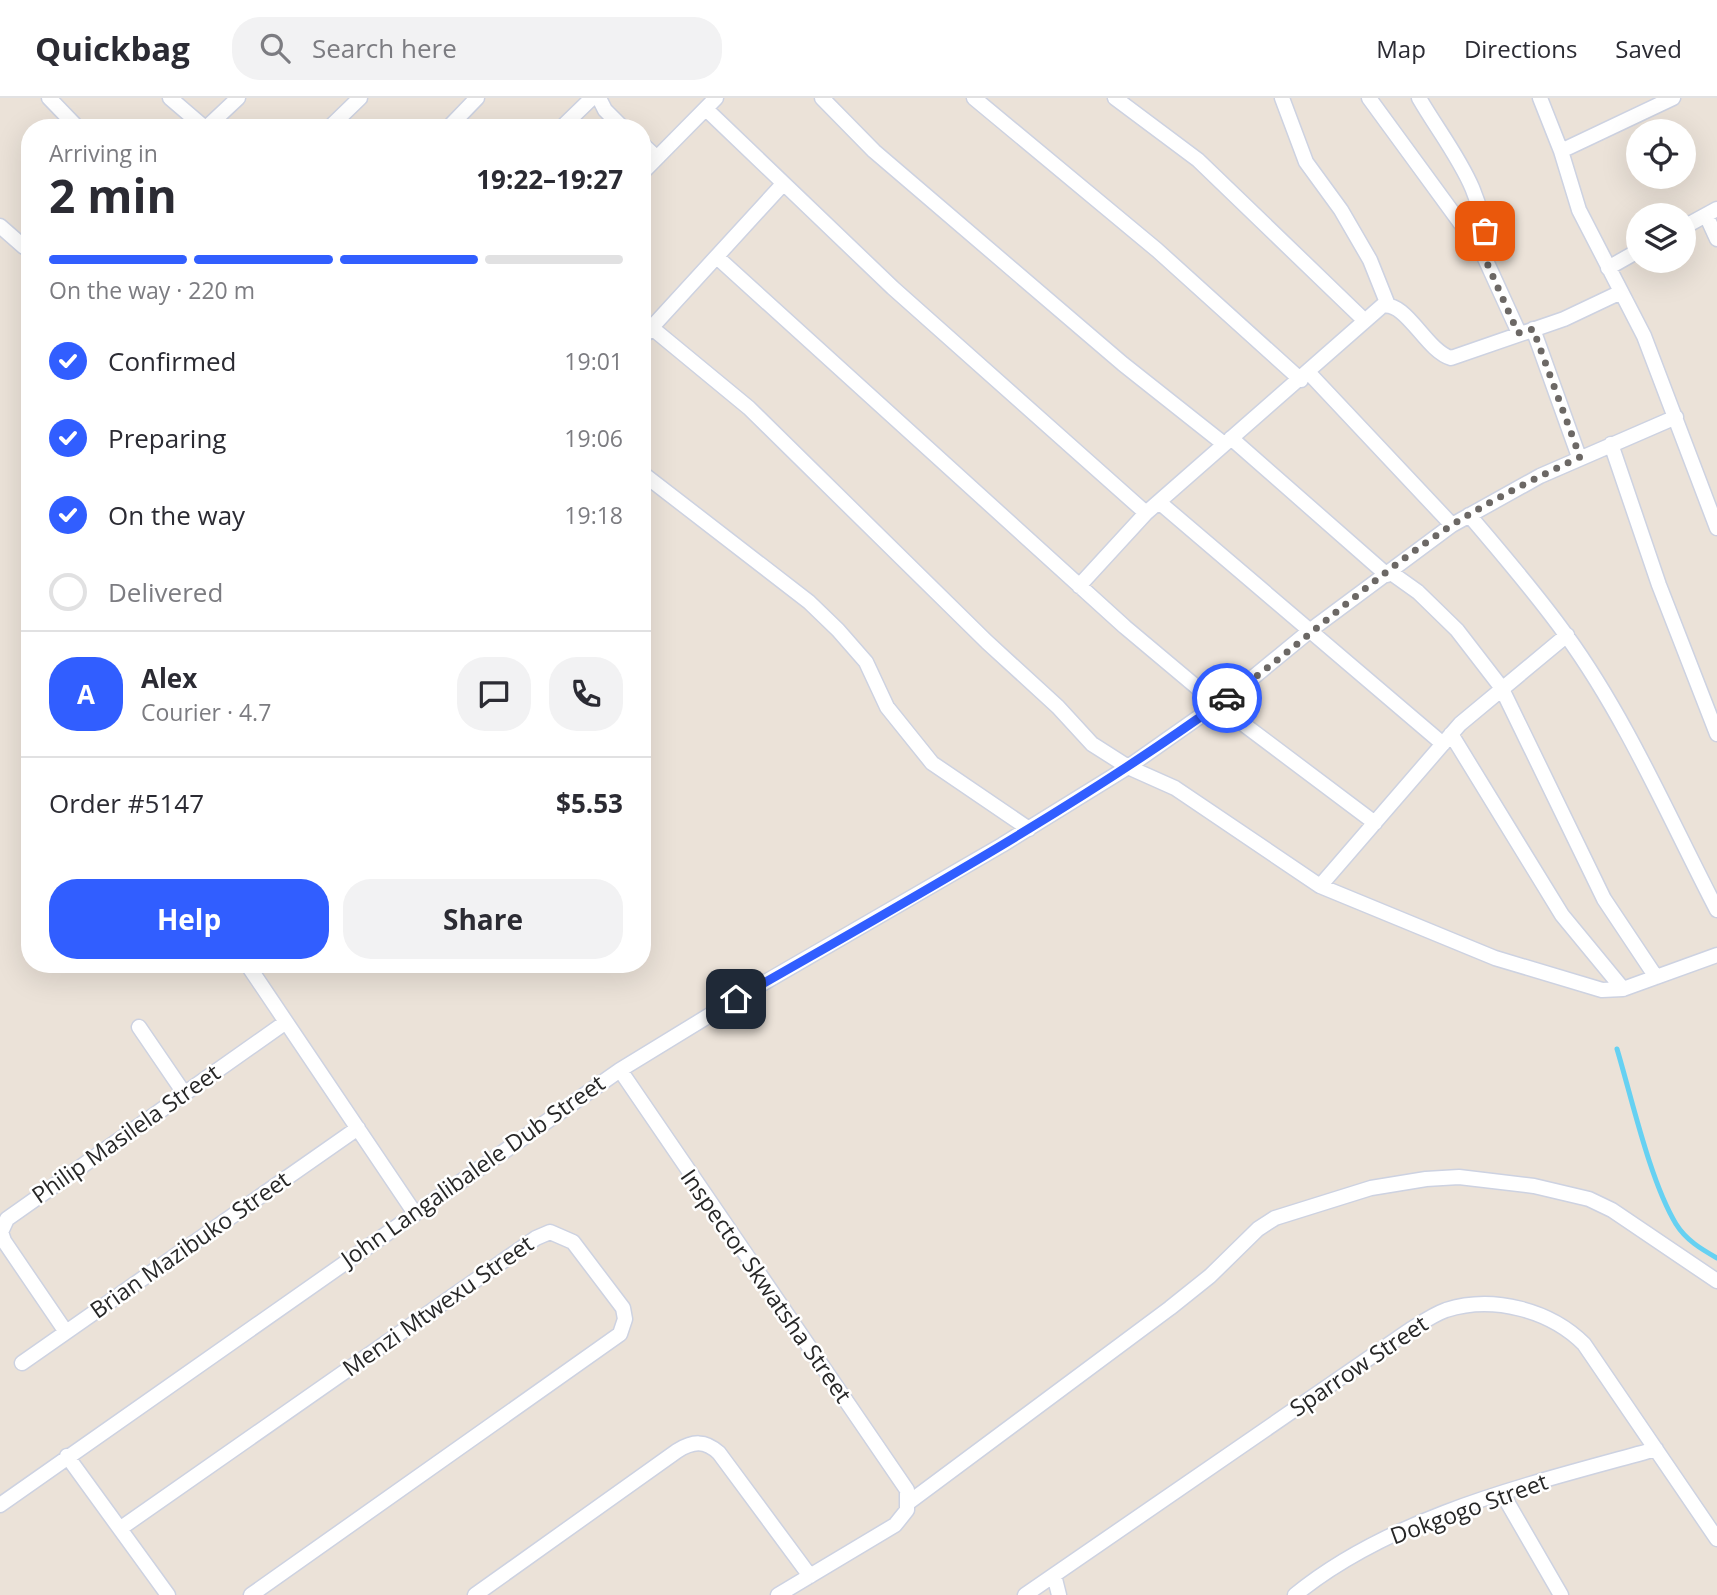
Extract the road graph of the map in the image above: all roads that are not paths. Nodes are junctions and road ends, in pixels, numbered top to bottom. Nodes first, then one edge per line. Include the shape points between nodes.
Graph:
1 (49, 98) edge
2 (170, 98) edge
3 (238, 98) edge
4 (360, 98) edge
5 (477, 98) edge
6 (592, 98) edge
7 (599, 98) edge
8 (822, 98) edge
9 (974, 98) edge
10 (1115, 98) edge
11 (1282, 98) edge
12 (1368, 98) edge
13 (1419, 98) edge
14 (1540, 98) edge
15 (1673, 98) edge
16 (711, 103) edge
17 (69, 119) edge
18 (194, 119) edge
19 (215, 119) edge
20 (338, 119) edge
21 (457, 119) edge
22 (570, 119) edge
23 (614, 119) edge
24 (1561, 151) junction
25 (651, 152) edge
26 (656, 157) junction
27 (651, 163) edge
28 (783, 184) junction
29 (1711, 212) edge
30 (0, 226) edge
31 (1717, 239) edge
32 (21, 245) edge
33 (1483, 254) junction
34 (718, 258) junction
35 (1626, 258) edge
36 (1608, 268) junction
37 (1621, 292) junction
38 (1388, 305) junction
39 (1363, 319) junction
40 (651, 329) edge
41 (1526, 331) junction
42 (651, 336) edge
43 (1305, 377) junction
44 (1676, 417) junction
45 (1227, 441) junction
46 (1611, 444) junction
47 (1580, 457) junction
48 (651, 480) edge
49 (1158, 502) junction
50 (1146, 513) junction
51 (1469, 515) junction
52 (1452, 525) junction
53 (1717, 528) edge
54 (1388, 573) junction
55 (1079, 586) junction
56 (1312, 629) junction
57 (1567, 635) junction
58 (1501, 687) junction
59 (1218, 705) junction
60 (1717, 734) edge
61 (1447, 739) junction
62 (1128, 767) junction
63 (1375, 823) junction
64 (1029, 829) junction
65 (1320, 886) junction
66 (1717, 910) edge
67 (1717, 955) edge
68 (253, 973) edge
69 (1656, 977) junction
70 (1623, 989) junction
71 (286, 1022) junction
72 (139, 1027) dead end
73 (620, 1070) junction
74 (184, 1093) junction
75 (358, 1128) junction
76 (414, 1212) junction
77 (1717, 1281) edge
78 (66, 1332) junction
79 (22, 1363) dead end
80 (1656, 1448) junction
81 (67, 1456) junction
82 (1502, 1493) junction
83 (908, 1503) junction
84 (0, 1505) edge
85 (121, 1528) junction
86 (1717, 1539) edge
87 (1054, 1575) junction
88 (810, 1576) junction
89 (1553, 1592) edge
90 (168, 1595) edge
91 (251, 1595) edge
92 (475, 1595) edge
93 (778, 1595) edge
94 (1025, 1595) edge
95 (1059, 1595) edge
96 (1295, 1595) edge

1 - 17 street
2 - 18 street
3 - 19 street
4 - 20 street
5 - 21 street
6 - 22 street
7 - 23 street
8 - 45 street via 874,151 1123,364
9 - 43 street
10 - 39 street via 1199,160
11 - 38 street via 1306,162 1370,260
12 - 33 street
13 - 33 street via 1477,199 1485,221
14 - 24 street
15 - 24 street
16 - 26 street
16 - 28 street
24 - 36 street via 1579,211
25 - 26 street
26 - 27 street
28 - 34 street
28 - 50 street
29 - 31 street
30 - 32 street
33 - 41 street
34 - 40 street
34 - 55 street
35 - 36 street
36 - 37 street
37 - 41 street
37 - 44 street
38 - 39 street
38 - 41 street via 1401,312 1437,351 1451,358
39 - 43 street
41 - 47 street
42 - 62 street via 749,408 1092,744
43 - 45 street
43 - 52 street
44 - 46 street, John Langalibalele Dub Street
44 - 53 street
45 - 49 street
45 - 54 street
46 - 47 street, John Langalibalele Dub Street
46 - 60 street
47 - 51 street, John Langalibalele Dub Street
48 - 64 street via 829,621 862,655 887,707 932,763
49 - 50 street
49 - 56 street
50 - 55 street
51 - 52 street, John Langalibalele Dub Street
51 - 57 street
52 - 54 street, John Langalibalele Dub Street
54 - 56 street, John Langalibalele Dub Street
54 - 58 street via 1457,630
55 - 59 street
56 - 59 street, John Langalibalele Dub Street
56 - 61 street via 1405,715
57 - 58 street
57 - 66 street via 1618,717
58 - 61 street
58 - 69 street via 1604,899
59 - 62 street, John Langalibalele Dub Street
59 - 63 street
61 - 63 street
61 - 70 street via 1562,915
62 - 64 street, John Langalibalele Dub Street
62 - 65 street via 1175,788
63 - 65 street
64 - 73 street, John Langalibalele Dub Street
65 - 70 street via 1495,958 1602,990
67 - 69 street
68 - 71 street
69 - 70 street
71 - 74 street, Philip Masilela Street
71 - 75 street
72 - 74 street
73 - 76 street, John Langalibalele Dub Street
73 - 83 street, Inspector Skwatsha Street via 904,1483
74 - 78 street, Philip Masilela Street via 14,1212 3,1225 4,1241
75 - 76 street
75 - 78 street, Brian Mazibuko Street
76 - 81 street, John Langalibalele Dub Street
77 - 83 street via 1612,1210 1564,1192 1459,1177 1371,1188 1297,1209 1258,1229 1170,1308
78 - 79 street, Brian Mazibuko Street
80 - 82 street, Dokgogo Street
80 - 86 street, Sparrow Street
80 - 87 street, Sparrow Street via 1584,1344 1564,1326 1523,1310 1458,1308 1432,1316 1407,1332
81 - 84 street, John Langalibalele Dub Street
81 - 85 street
82 - 89 street
82 - 96 street, Dokgogo Street via 1360,1550
83 - 88 street via 895,1525
85 - 90 street
85 - 91 street, Menzi Mtwexu Street via 536,1238 550,1232 573,1242 623,1308 620,1334
87 - 94 street, Sparrow Street
87 - 95 street
88 - 92 street via 719,1452 694,1443
88 - 93 street

